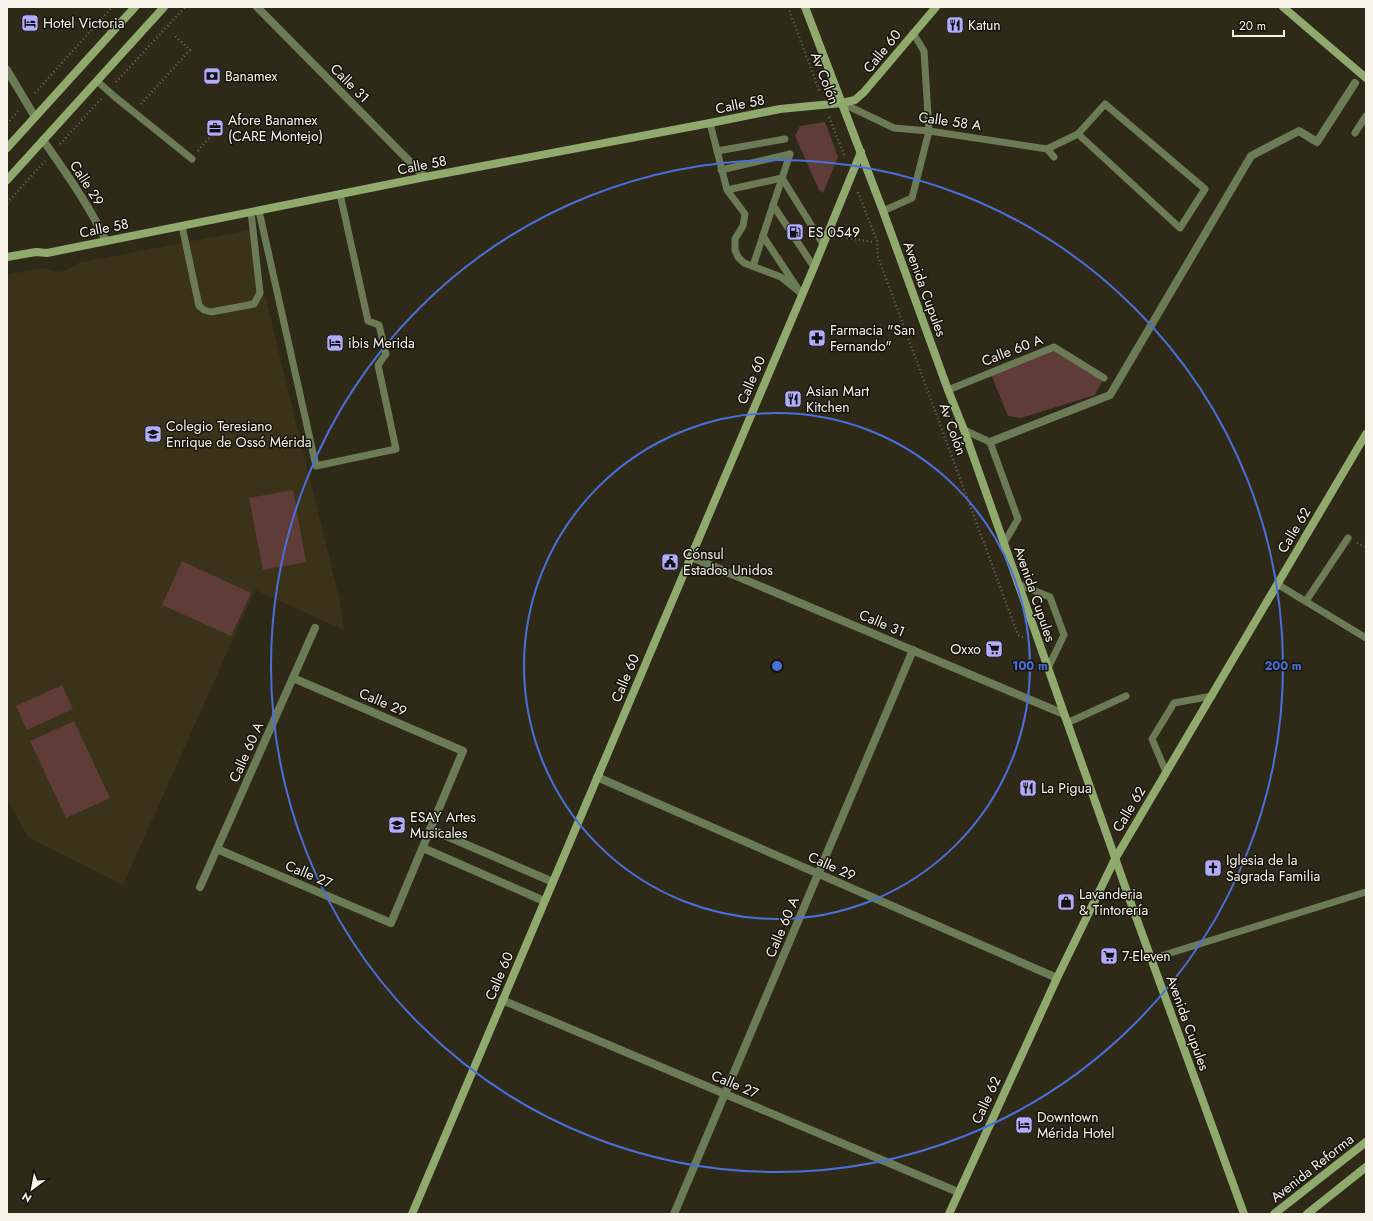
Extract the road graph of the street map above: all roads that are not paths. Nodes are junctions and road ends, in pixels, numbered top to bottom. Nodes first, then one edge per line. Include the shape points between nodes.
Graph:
1 (135, 7) edge
2 (164, 7) edge
3 (257, 7) edge
4 (805, 7) edge
5 (936, 7) edge
6 (1283, 7) edge
7 (913, 33) junction
8 (7, 70) edge
9 (1366, 78) edge
10 (97, 80) junction
11 (1355, 83) dead end
12 (842, 103) junction
13 (1366, 116) edge
14 (35, 118) junction
15 (710, 122) junction
16 (929, 131) junction
17 (1356, 133) dead end
18 (1078, 134) junction
19 (785, 139) dead end
20 (43, 140) junction
21 (7, 148) edge
22 (1048, 149) junction
23 (717, 151) junction
24 (861, 152) junction
25 (1054, 157) dead end
26 (192, 159) road end
27 (721, 170) junction
28 (425, 177) junction
29 (782, 178) junction
30 (7, 180) edge
31 (727, 190) junction
32 (340, 194) junction
33 (773, 205) junction
34 (255, 211) junction
35 (883, 211) junction
36 (182, 226) junction
37 (763, 236) junction
38 (106, 241) junction
39 (823, 244) junction
40 (7, 256) edge
41 (753, 266) junction
42 (814, 267) junction
43 (802, 294) junction
44 (1104, 378) dead end
45 (948, 390) junction
46 (964, 430) junction
47 (1366, 434) edge
48 (990, 442) junction
49 (1348, 538) dead end
50 (1004, 543) junction
51 (690, 557) junction
52 (1018, 584) junction
53 (1278, 584) junction
54 (1306, 601) junction
55 (315, 628) dead end
56 (1366, 638) edge
57 (913, 650) junction
58 (1048, 668) junction
59 (293, 678) junction
60 (1126, 696) dead end
61 (1212, 696) junction
62 (1064, 714) junction
63 (1067, 723) junction
64 (1166, 772) junction
65 (597, 777) junction
66 (430, 829) junction
67 (423, 848) junction
68 (217, 849) junction
69 (1115, 859) junction
70 (818, 874) junction
71 (553, 882) junction
72 (200, 887) dead end
73 (1366, 892) edge
74 (544, 901) junction
75 (1151, 959) junction
76 (1057, 978) junction
77 (502, 1000) junction
78 (725, 1094) junction
79 (1366, 1142) edge
80 (1366, 1167) edge
81 (958, 1192) junction
82 (412, 1214) edge
83 (674, 1214) edge
84 (948, 1214) edge
85 (1244, 1214) edge
86 (1274, 1214) edge
87 (1307, 1214) edge

1 - 14 main road
2 - 10 main road
3 - 28 street, Calle 31
4 - 12 main road, Avenida Cupules
5 - 7 main road, Calle 60
6 - 9 main road
7 - 12 main road, Calle 60 via 864,92 855,100
7 - 16 lane via 924,51
8 - 14 street
10 - 20 main road
10 - 26 lane
11 - 48 street via 1317,142 1299,131 1250,156 1110,395
12 - 15 main road, Calle 58 via 780,109
12 - 16 lane, Calle 58 A via 894,128
12 - 24 main road, Avenida Cupules
13 - 17 lane
14 - 21 main road
15 - 23 lane
15 - 28 main road, Calle 58
16 - 22 lane, Calle 58 A
16 - 35 lane via 912,198
18 - 18 lane via 1107,160 1180,228 1205,189 1105,104
18 - 22 lane
19 - 23 lane
20 - 30 main road
20 - 38 street, Calle 29 via 78,191
22 - 25 lane
23 - 27 lane
24 - 35 main road, Avenida Cupules
24 - 39 main road, Calle 60
27 - 29 lane via 790,154
27 - 31 lane
28 - 32 main road, Calle 58
29 - 31 lane
29 - 33 lane
29 - 39 lane
31 - 41 lane via 745,214 743,226 735,239 735,250 738,257
32 - 34 main road, Calle 58
32 - 34 lane via 368,321 379,325 386,354 378,365 396,449 316,466
33 - 37 lane
33 - 42 lane
34 - 36 main road, Calle 58
34 - 36 lane via 260,293 254,304 210,312 200,306
35 - 45 main road, Avenida Cupules
36 - 38 main road, Calle 58
37 - 41 lane
37 - 43 lane
38 - 40 main road, Calle 58 via 47,253
39 - 42 main road, Calle 60
41 - 43 lane via 781,277
42 - 43 main road, Calle 60
43 - 51 main road, Calle 60
44 - 45 lane, Calle 60 A via 1054,347
45 - 46 main road, Avenida Cupules
46 - 48 lane
46 - 50 main road, Avenida Cupules
47 - 53 main road, Calle 62
48 - 50 lane via 1018,519
49 - 54 lane
50 - 52 main road, Avenida Cupules
51 - 57 street, Calle 31
51 - 65 main road, Calle 60
52 - 58 main road, Avenida Cupules
52 - 58 lane via 1050,597 1064,635
53 - 54 lane
53 - 61 main road, Calle 62
54 - 56 lane
55 - 59 street, Calle 60 A
57 - 62 street, Calle 31
57 - 70 street, Calle 60 A
58 - 62 main road, Avenida Cupules
59 - 66 street, Calle 29 via 463,750
59 - 68 street, Calle 60 A
60 - 63 lane
61 - 64 main road, Calle 62
61 - 64 lane via 1174,703 1152,739
62 - 63 main road, Avenida Cupules
63 - 69 main road, Avenida Cupules
64 - 69 main road, Calle 62
65 - 70 street, Calle 29
65 - 71 main road, Calle 60
66 - 67 street
66 - 71 street
67 - 68 street, Calle 27 via 391,923
67 - 74 street
68 - 72 street, Calle 60 A
69 - 75 main road, Avenida Cupules
69 - 76 main road, Calle 62
70 - 76 street, Calle 29
70 - 78 street, Calle 60 A
71 - 74 main road, Calle 60
73 - 75 lane
74 - 77 main road, Calle 60
75 - 85 main road, Avenida Cupules
76 - 81 main road, Calle 62
77 - 78 street, Calle 27
77 - 82 main road, Calle 60
78 - 81 street, Calle 27
78 - 83 street, Calle 60 A
79 - 86 main road, Avenida Reforma
80 - 87 main road
81 - 84 main road, Calle 62

